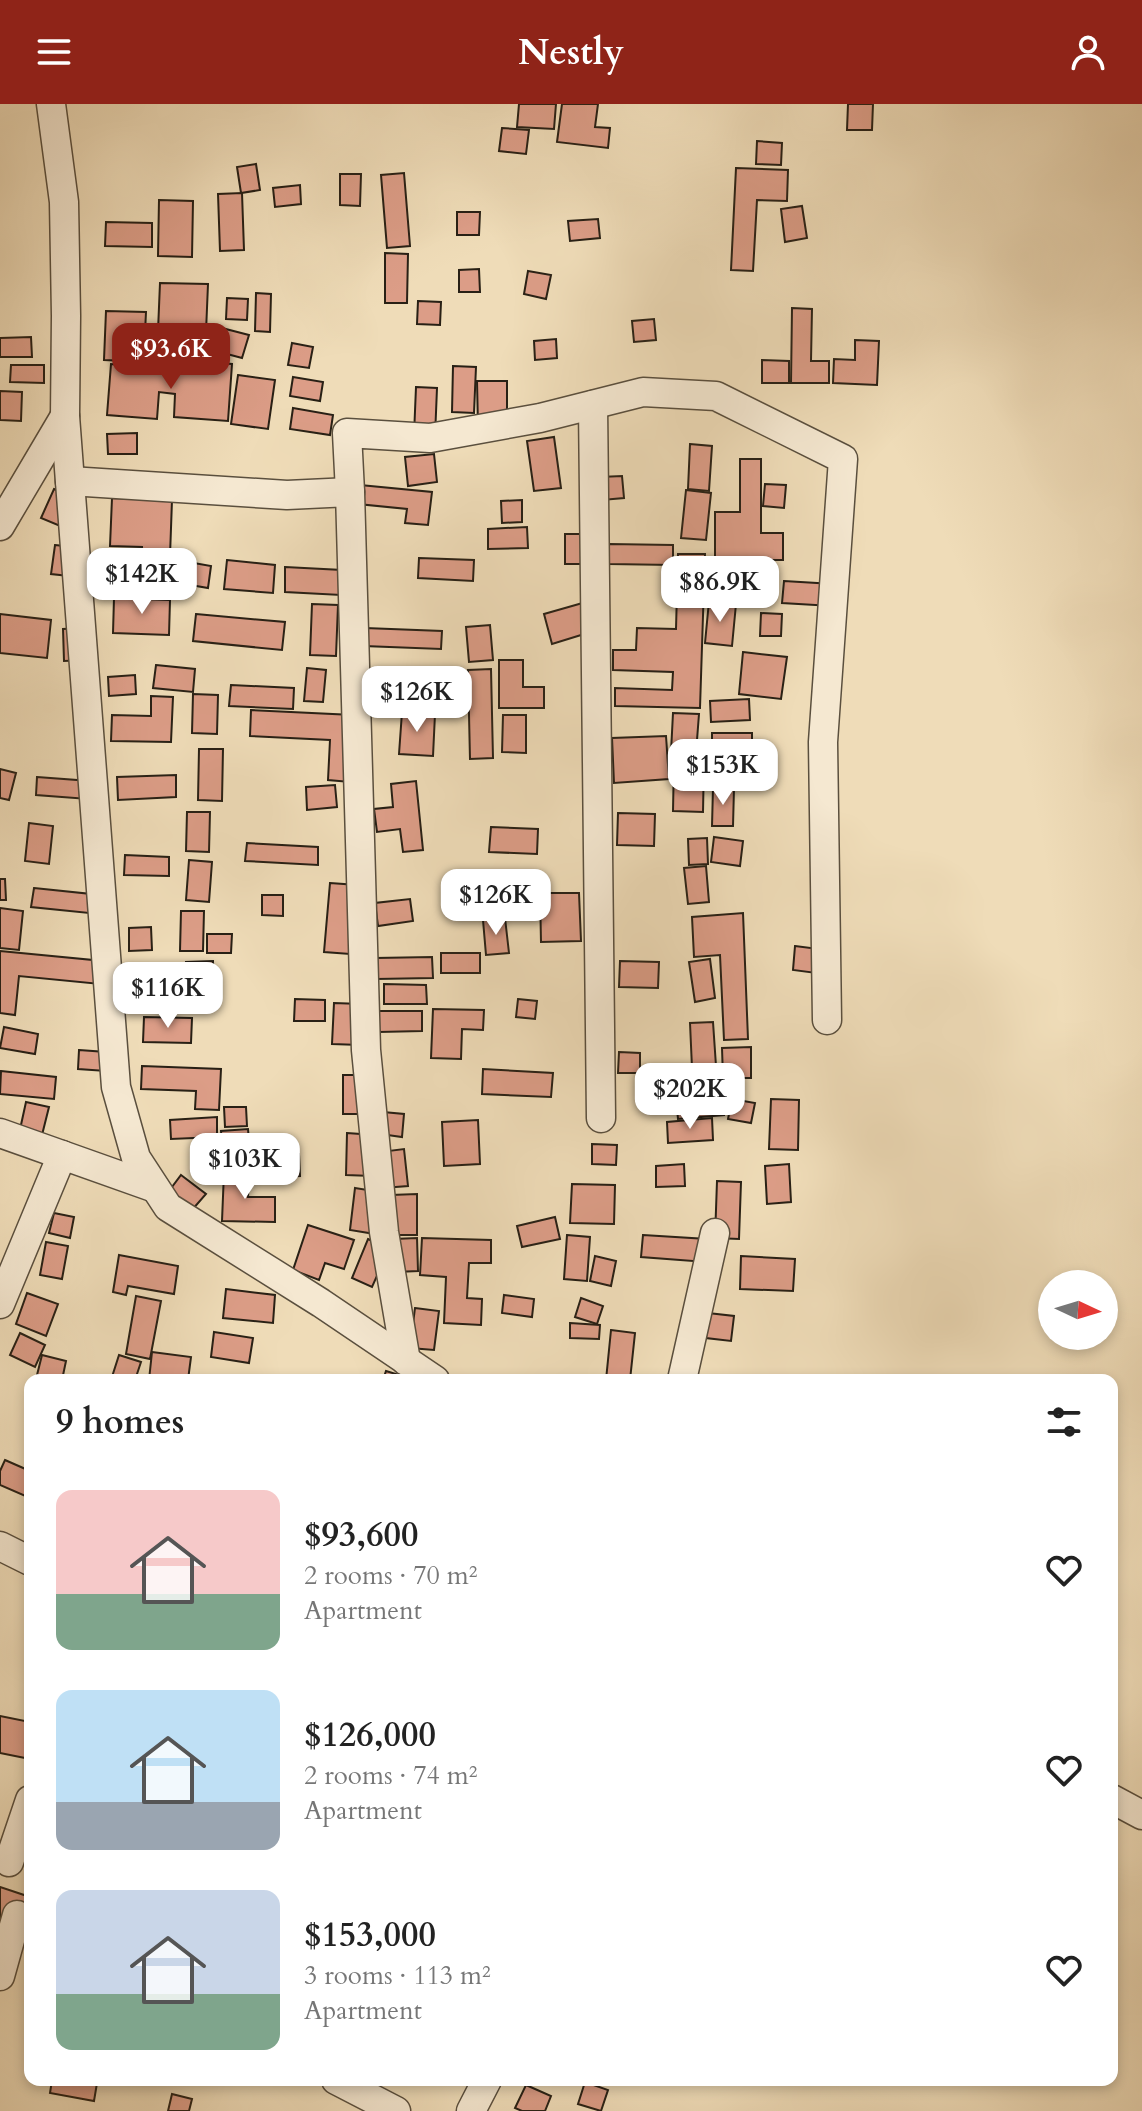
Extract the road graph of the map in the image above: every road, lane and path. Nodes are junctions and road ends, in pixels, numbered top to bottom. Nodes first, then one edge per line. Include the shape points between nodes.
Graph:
1 (51, 104) edge
2 (593, 405) junction
3 (65, 416) junction
4 (70, 481) junction
5 (350, 492) junction
6 (0, 526) edge
7 (827, 1020) dead end
8 (601, 1118) dead end
9 (0, 1133) edge
10 (62, 1155) junction
11 (155, 1188) junction
12 (715, 1233) dead end
13 (0, 1304) edge
14 (406, 1361) junction
15 (426, 1374) edge
16 (683, 1374) edge
17 (0, 1546) edge
18 (24, 1558) edge
19 (1118, 1802) edge
20 (1142, 1815) edge
21 (24, 1818) edge
22 (9, 1862) dead end
23 (24, 1919) edge
24 (0, 1976) edge
25 (348, 2086) edge
26 (484, 2086) edge
27 (396, 2111) edge
28 (471, 2111) edge

1 - 3 street via 64,202
2 - 5 street via 430,438 347,433
2 - 7 street via 643,392 716,396 843,459 823,742
2 - 8 street
3 - 4 street
3 - 6 street
4 - 5 street via 287,495
4 - 11 street via 116,1087 136,1158
5 - 14 street via 366,1050 384,1232
9 - 10 street
10 - 11 street
10 - 13 street
11 - 14 street via 168,1207
12 - 16 street
14 - 15 street
17 - 18 street
19 - 20 street
21 - 22 street
23 - 24 street via 17,1915
25 - 27 street
26 - 28 street

